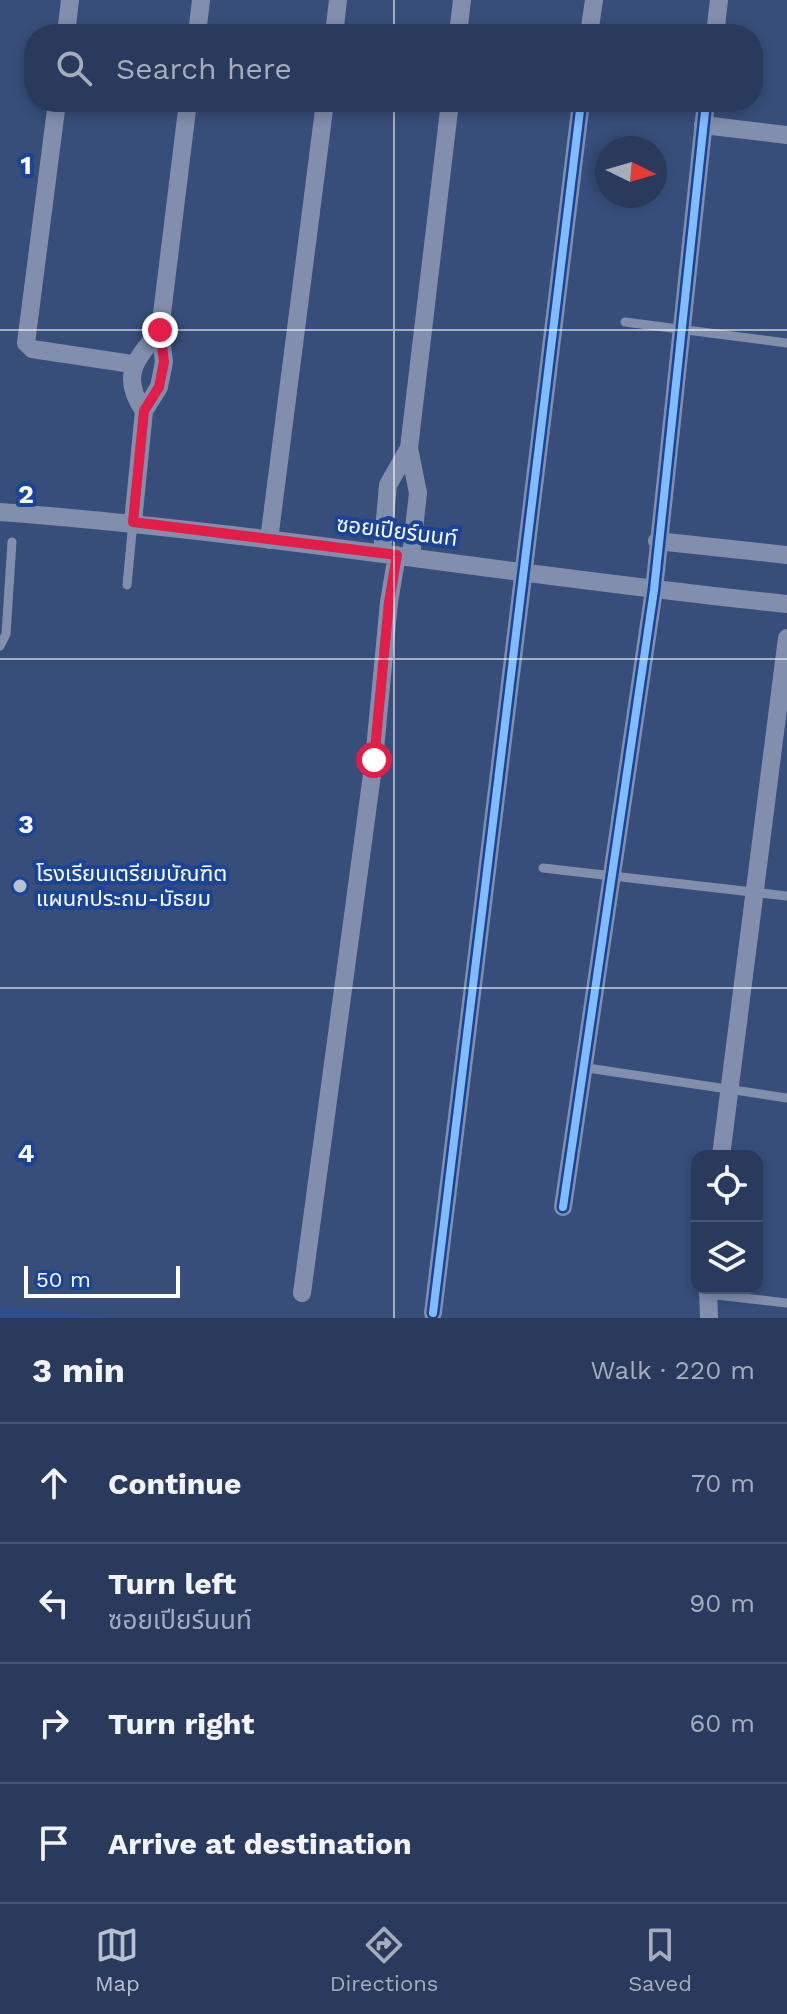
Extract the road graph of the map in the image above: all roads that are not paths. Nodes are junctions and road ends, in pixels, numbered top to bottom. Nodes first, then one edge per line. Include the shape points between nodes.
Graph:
1 (70, 0) edge
2 (201, 0) edge
3 (338, 0) edge
4 (462, 0) edge
5 (594, 0) edge
6 (719, 0) edge
7 (67, 24) edge
8 (198, 24) edge
9 (335, 24) edge
10 (459, 24) edge
11 (590, 24) edge
12 (716, 24) edge
13 (56, 112) edge
14 (187, 112) edge
15 (324, 112) edge
16 (449, 112) edge
17 (580, 112) edge
18 (705, 112) edge
19 (703, 125) junction
20 (787, 135) edge
21 (625, 322) dead end
22 (680, 328) junction
23 (160, 330) junction
24 (787, 343) edge
25 (132, 364) junction
26 (144, 411) junction
27 (409, 448) junction
28 (0, 512) edge
29 (133, 522) junction
30 (269, 540) junction
31 (657, 541) junction
32 (12, 542) dead end
33 (397, 554) junction
34 (787, 555) edge
35 (522, 571) junction
36 (127, 585) dead end
37 (654, 590) junction
38 (787, 604) edge
39 (787, 638) edge
40 (0, 646) edge
41 (543, 868) dead end
42 (609, 878) junction
43 (756, 891) junction
44 (787, 896) edge
45 (581, 1067) junction
46 (727, 1090) junction
47 (787, 1098) edge
48 (722, 1150) edge
49 (563, 1207) dead end
50 (302, 1293) dead end
51 (708, 1294) edge
52 (728, 1294) edge
53 (787, 1303) edge
54 (433, 1313) dead end
55 (709, 1318) edge

1 - 7 street
2 - 8 street
3 - 9 street
4 - 10 street
5 - 11 street
6 - 12 street
13 - 25 street via 26,343 32,349
14 - 23 street
15 - 30 street
16 - 27 street
17 - 35 street
18 - 19 street
19 - 20 street
19 - 22 street
21 - 22 lane
22 - 24 lane
22 - 31 street
23 - 25 street
23 - 26 street via 164,362 159,387
25 - 26 street via 132,386
26 - 29 street
27 - 33 street via 418,493
27 - 33 street via 388,485
28 - 29 street, ซอยเปียร์นนท์
29 - 30 street, ซอยเปียร์นนท์
29 - 36 lane
30 - 33 street, ซอยเปียร์นนท์
31 - 34 street
31 - 37 street
32 - 40 lane via 6,634
33 - 35 street, ซอยเปียร์นนท์
33 - 50 street
35 - 37 street, ซอยเปียร์นนท์
35 - 54 street
37 - 38 street, ซอยเปียร์นนท์
37 - 42 street
39 - 43 street
41 - 42 lane
42 - 43 lane
42 - 45 street
43 - 44 lane
43 - 46 street
45 - 46 lane
45 - 49 street
46 - 47 lane
46 - 48 street
51 - 55 street
52 - 53 lane

